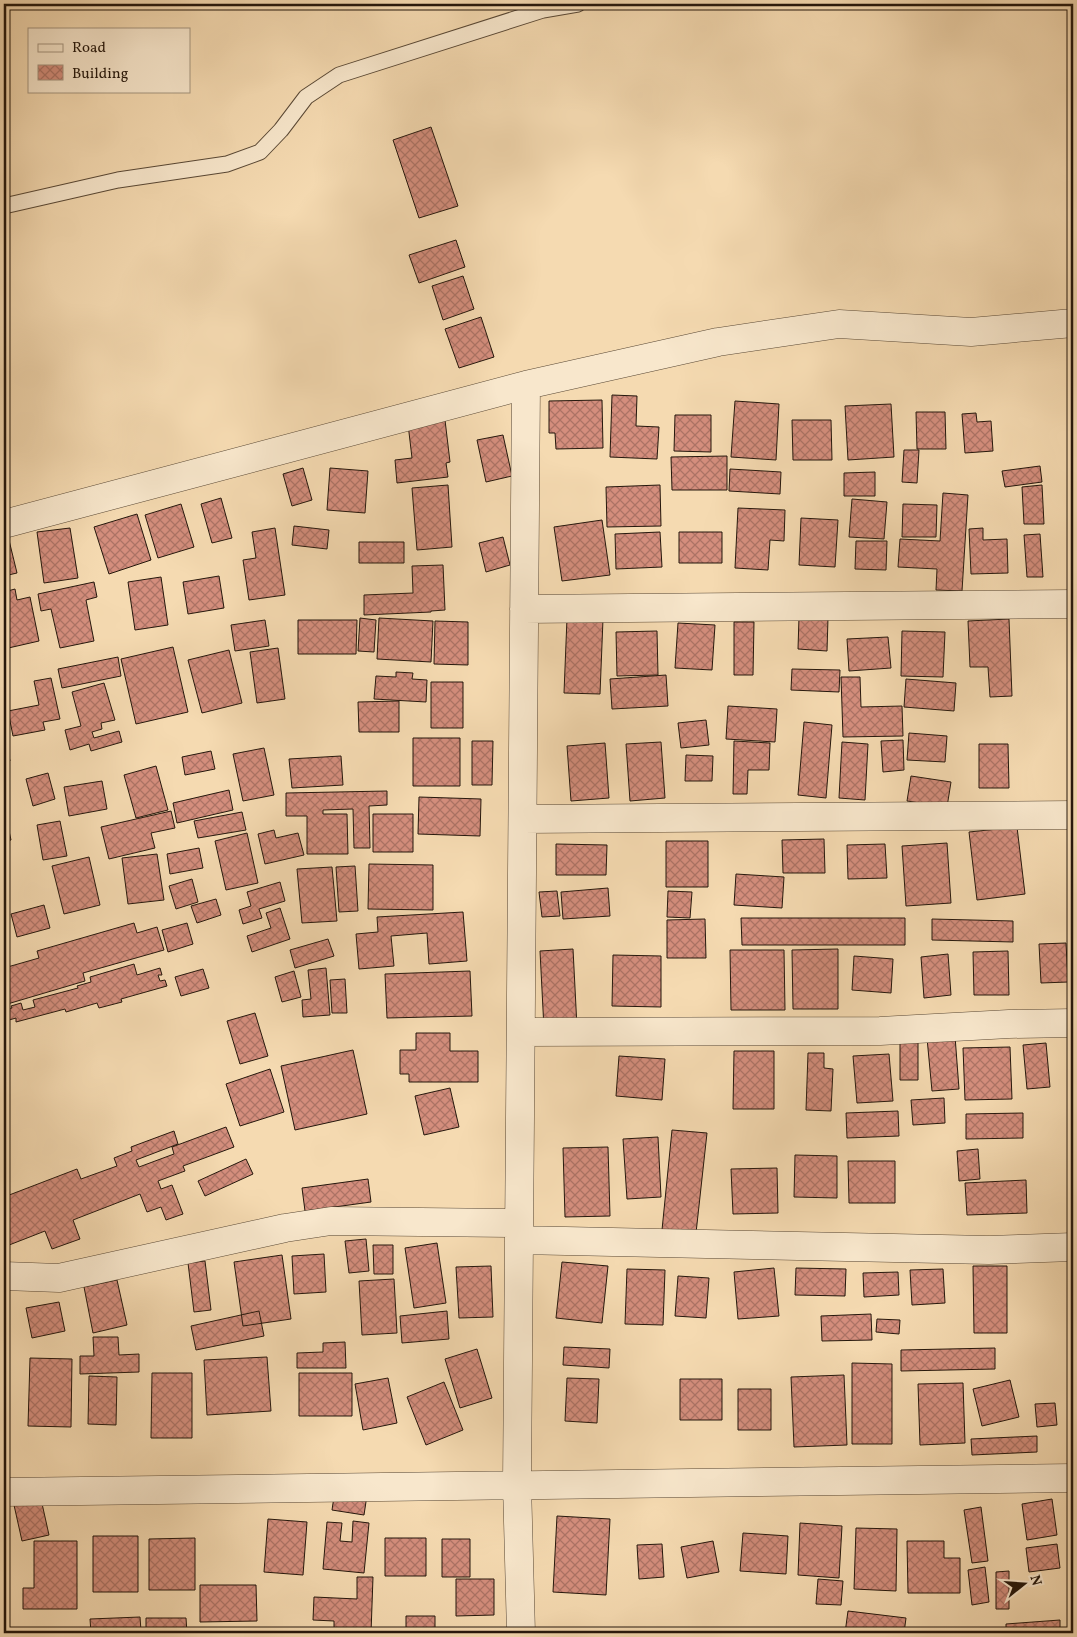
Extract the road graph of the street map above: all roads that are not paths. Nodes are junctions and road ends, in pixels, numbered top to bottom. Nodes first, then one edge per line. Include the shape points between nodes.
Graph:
1 (578, 4) edge
2 (4, 206) edge
3 (1073, 323) edge
4 (526, 385) junction
5 (4, 524) edge
6 (1073, 604) edge
7 (524, 609) junction
8 (1073, 815) edge
9 (523, 819) junction
10 (1073, 1023) edge
11 (521, 1032) junction
12 (519, 1232) junction
13 (1073, 1247) edge
14 (4, 1276) edge
15 (1073, 1478) edge
16 (517, 1484) junction
17 (4, 1492) edge
18 (521, 1633) edge

1 - 2 lane via 543,10 339,75 306,97 260,152 227,164 118,180
3 - 4 street via 971,332 839,324 718,342
4 - 5 street
4 - 7 street
6 - 7 street
7 - 9 street
8 - 9 street
9 - 11 street
10 - 11 street via 880,1031
11 - 12 street
12 - 13 street via 989,1250
12 - 14 street via 331,1221 285,1228 59,1278
12 - 16 street
15 - 16 street
16 - 17 street
16 - 18 street

